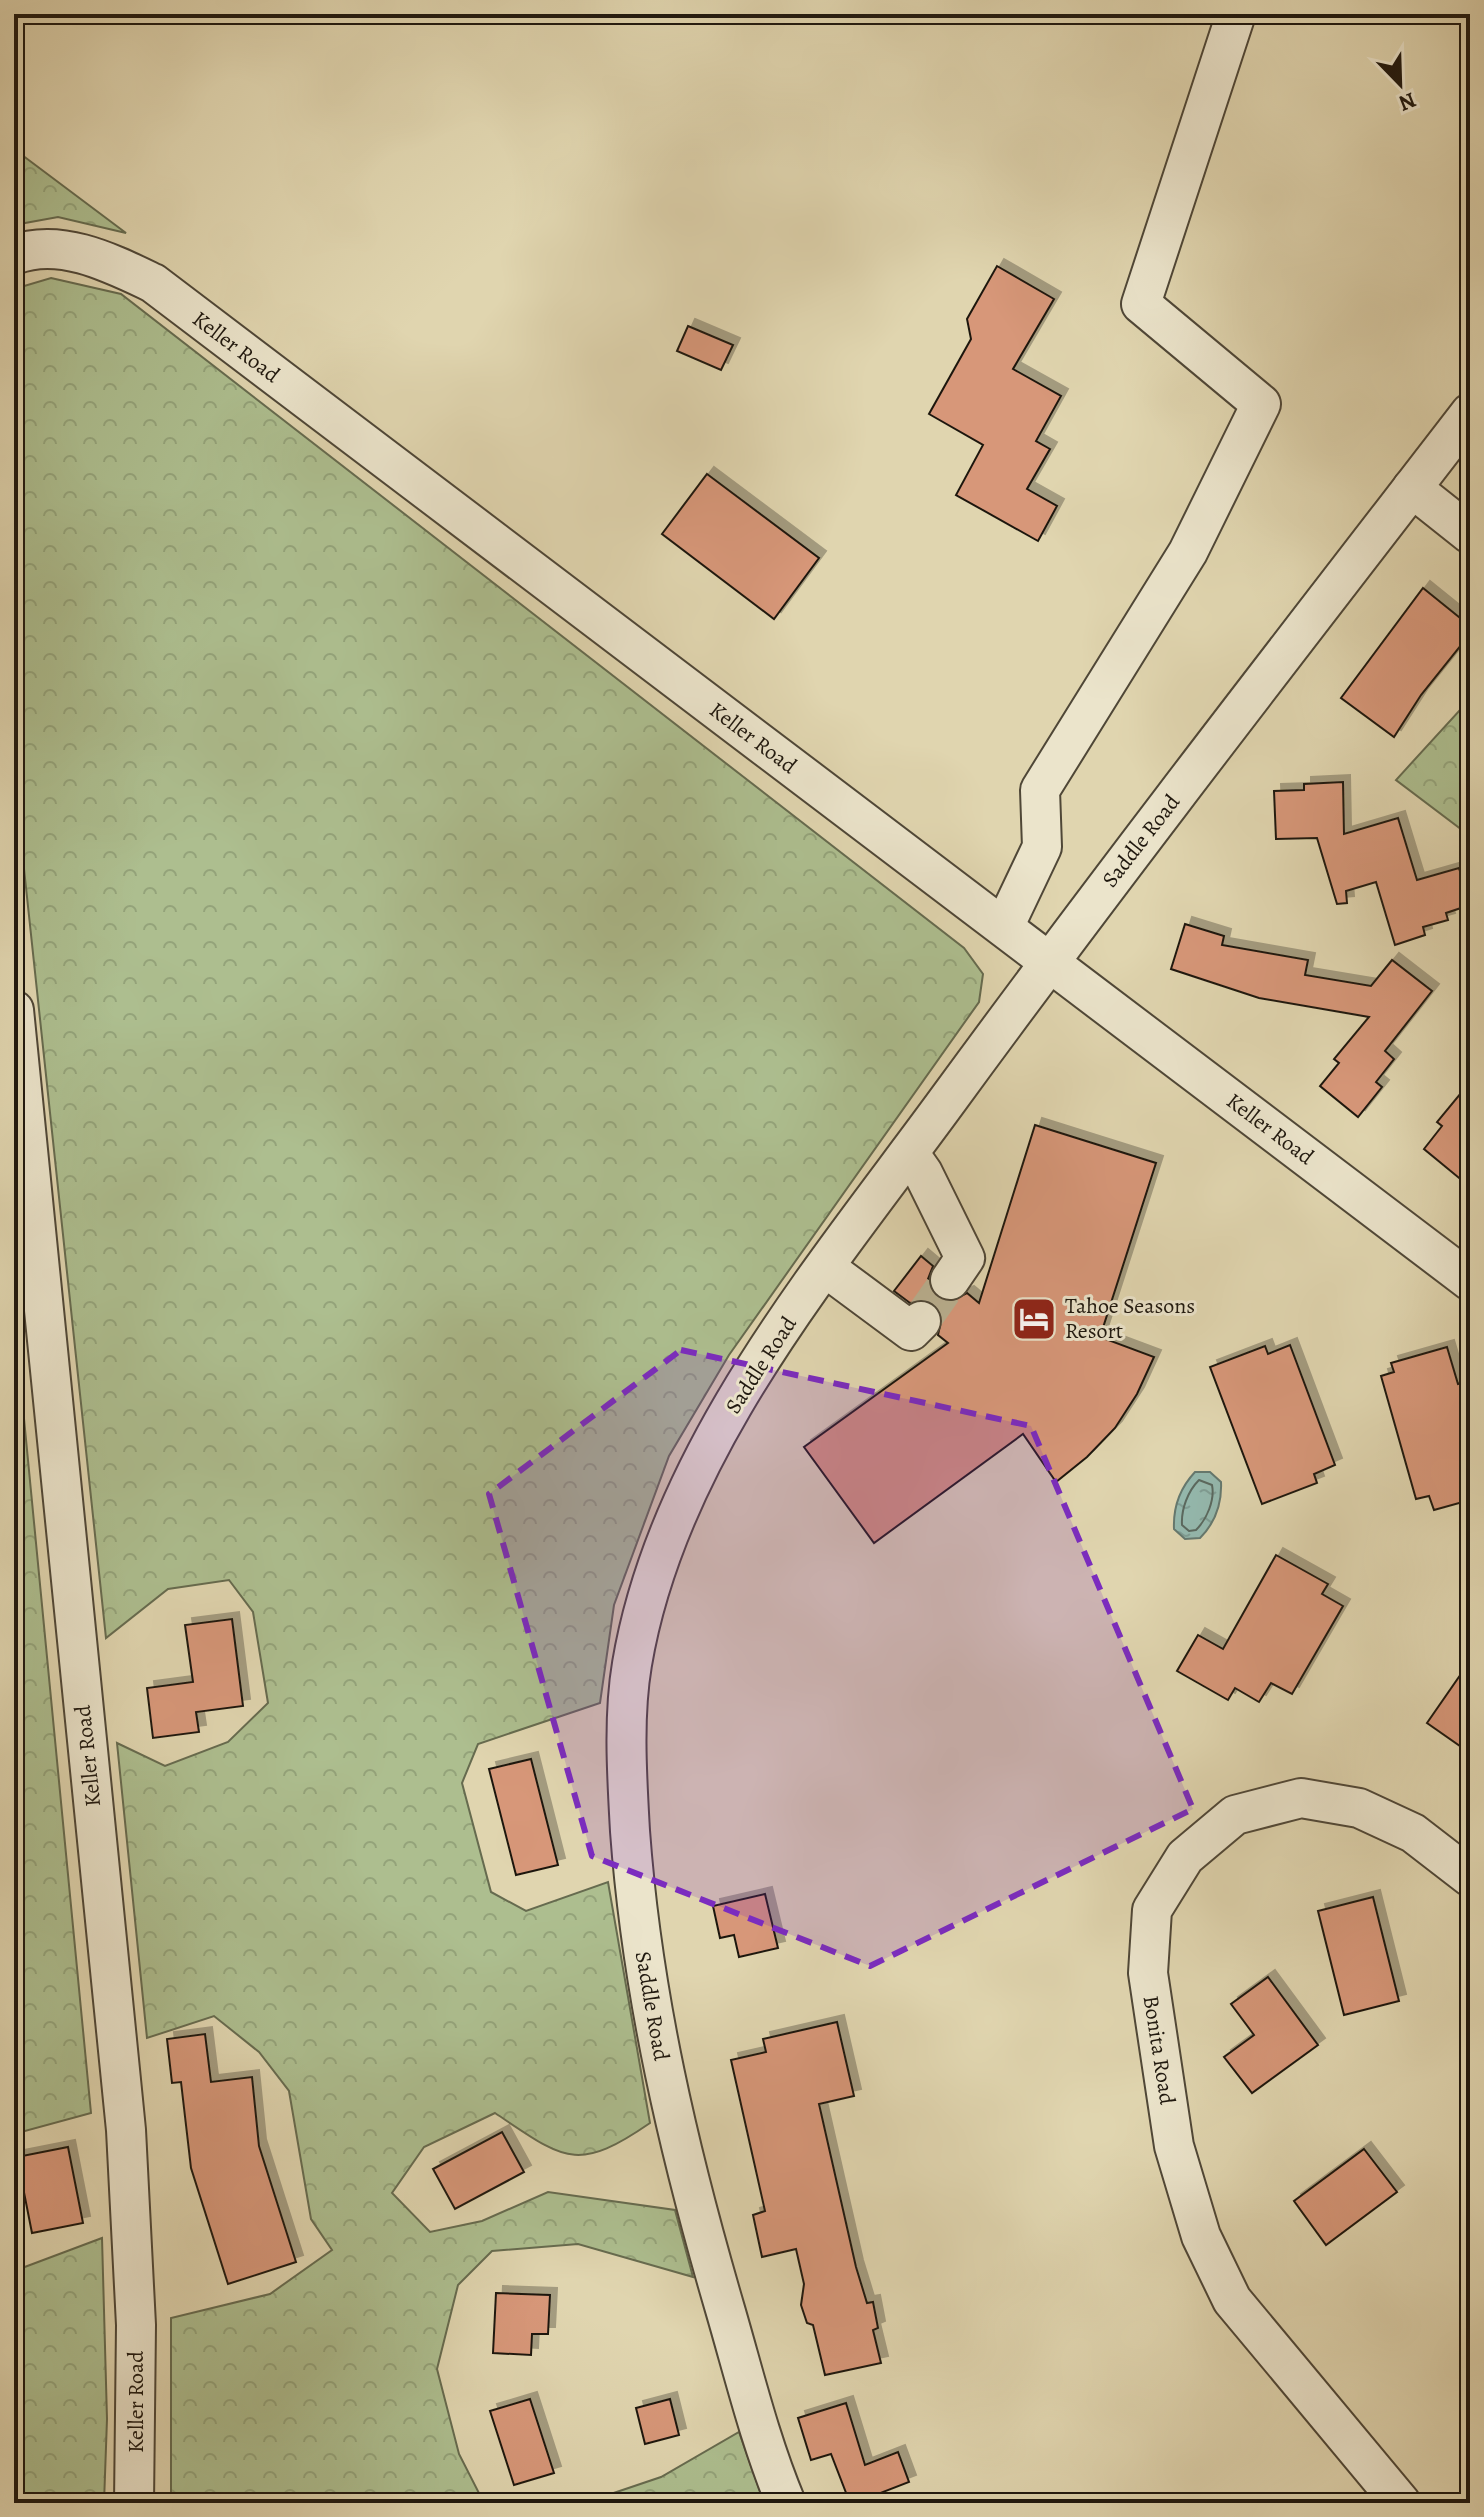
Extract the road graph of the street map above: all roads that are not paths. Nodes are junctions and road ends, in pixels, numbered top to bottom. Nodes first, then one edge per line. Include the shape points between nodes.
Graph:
1 (1236, 14) edge
2 (14, 255) edge
3 (1470, 413) edge
4 (1412, 488) junction
5 (1470, 534) edge
6 (1004, 927) junction
7 (1049, 961) junction
8 (14, 1010) edge
9 (909, 1153) junction
10 (826, 1268) junction
11 (950, 1280) tunnel mouth
12 (1470, 1281) edge
13 (921, 1321) dead end
14 (1470, 1877) edge
15 (134, 2503) edge
16 (786, 2503) edge
17 (1401, 2503) edge

1 - 6 street via 1141,304 1261,404 1188,552 1040,790 1042,847
2 - 6 street, Keller Road via 32,248 96,256 153,283
3 - 4 street, Saddle Road
4 - 5 street
4 - 7 street, Saddle Road
6 - 7 street, Keller Road
7 - 9 street, Saddle Road
7 - 12 street, Keller Road
8 - 15 street, Keller Road via 126,2130 136,2325
9 - 10 street, Saddle Road
9 - 11 street via 965,1258
10 - 13 street via 911,1331
10 - 16 street, Saddle Road via 700,1461 656,1570 631,1667 627,1779 636,1918 685,2174
14 - 17 street, Bonita Road via 1413,1833 1359,1808 1301,1798 1235,1815 1185,1857 1152,1910 1148,1973 1174,2146 1201,2236 1232,2300

